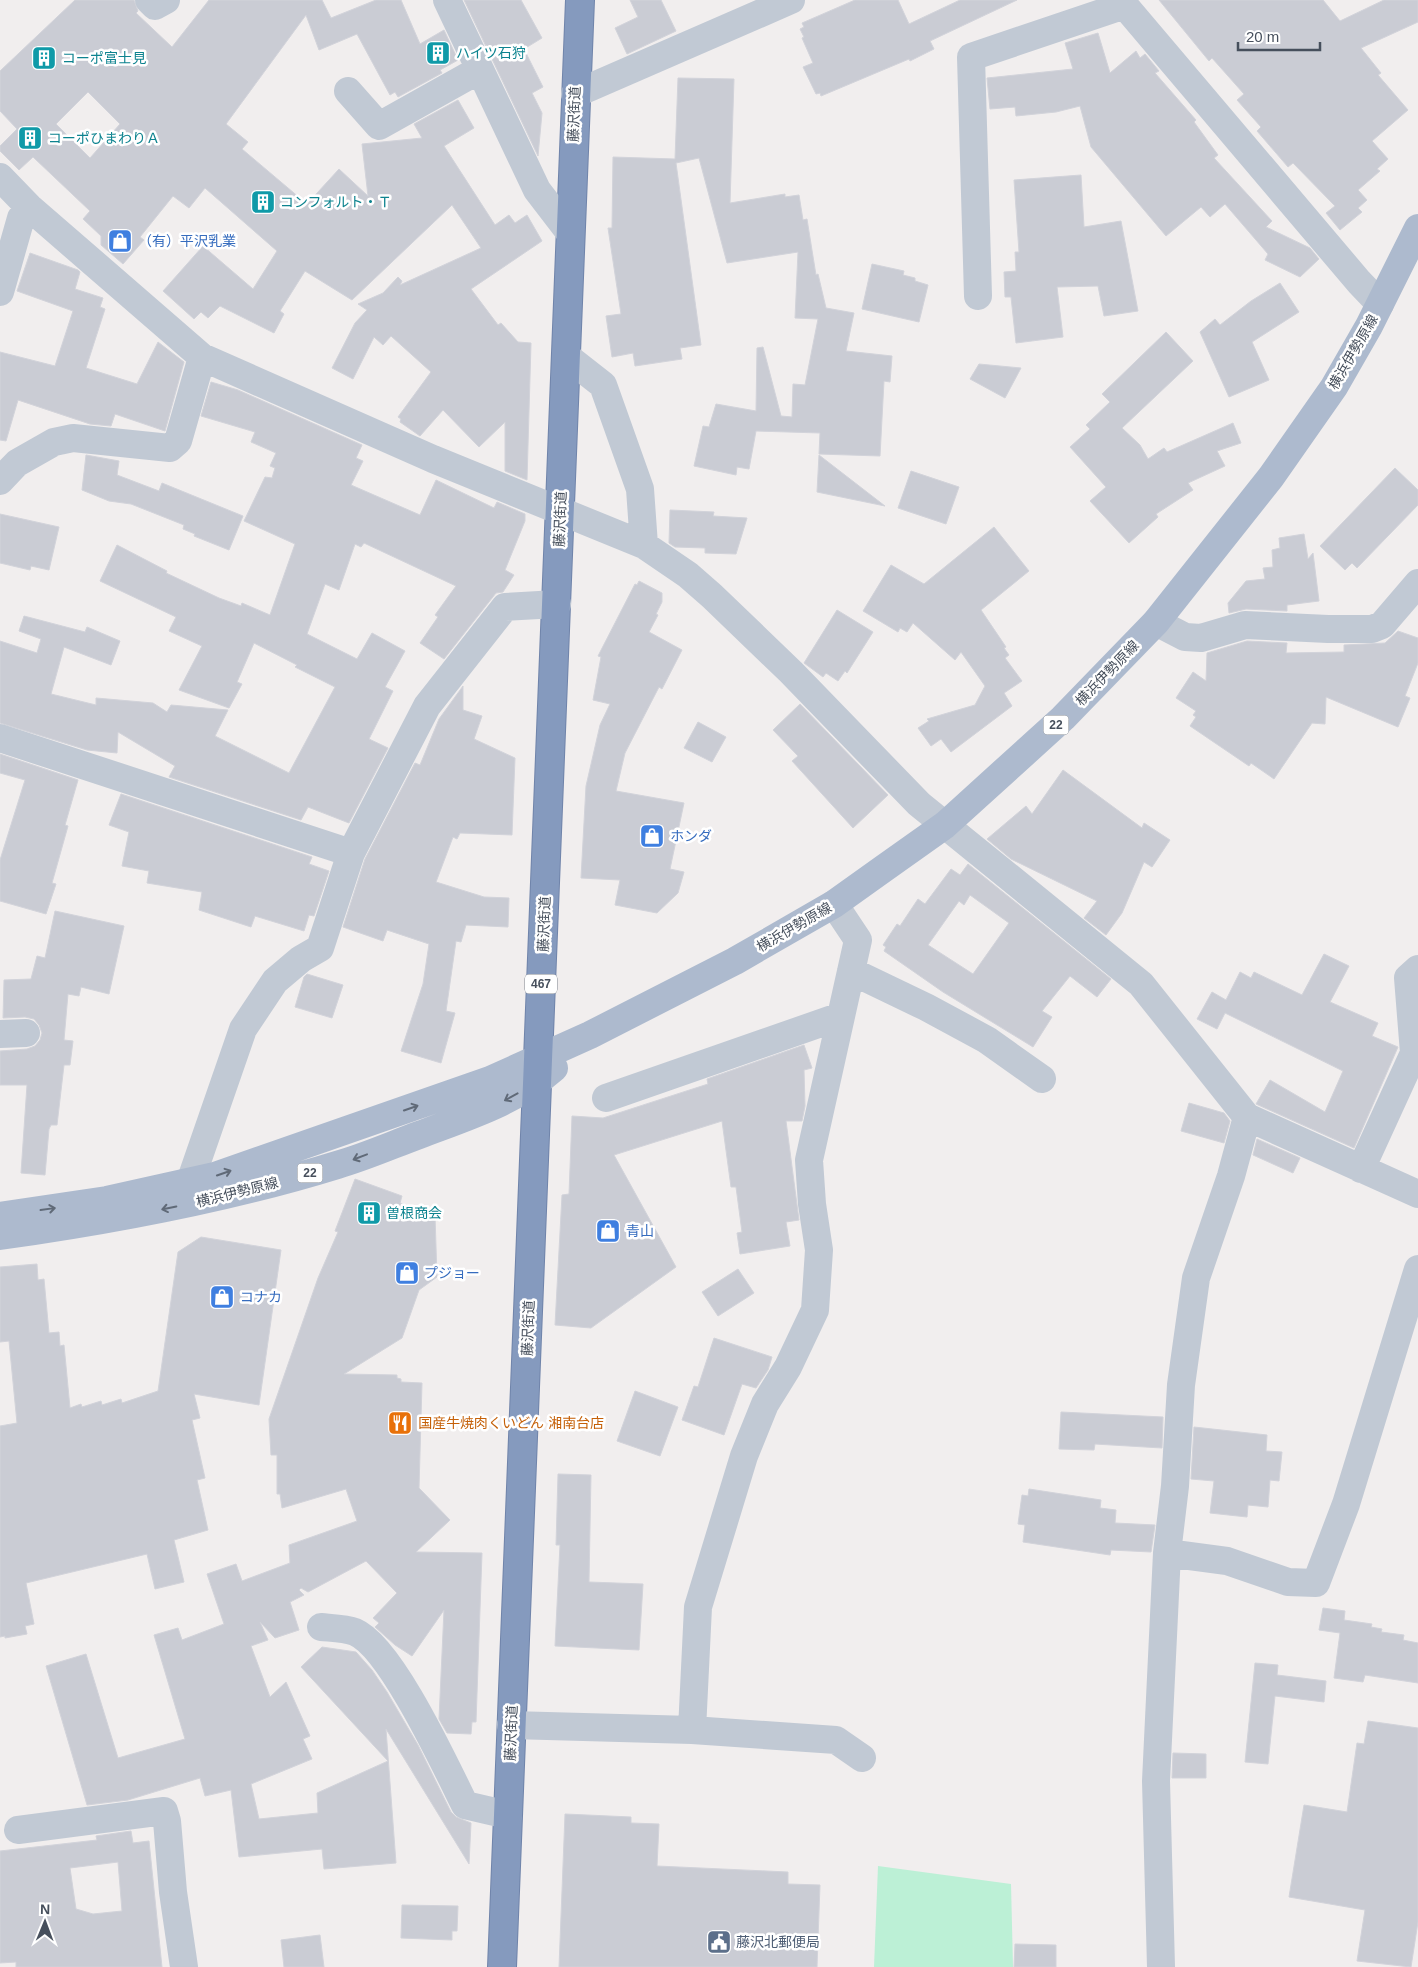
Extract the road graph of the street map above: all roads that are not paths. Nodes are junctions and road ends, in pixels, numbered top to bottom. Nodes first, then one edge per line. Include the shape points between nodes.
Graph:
1 (149, 0) edge
2 (166, 0) edge
3 (447, 0) edge
4 (580, 0) edge
5 (791, 0) edge
6 (1122, 3) edge
7 (479, 70) junction
8 (348, 91) dead end
9 (575, 94) junction
10 (0, 177) edge
11 (29, 207) junction
12 (1418, 228) edge
13 (570, 233) junction
14 (0, 292) edge
15 (978, 296) dead end
16 (1380, 304) junction
17 (566, 356) junction
18 (202, 357) junction
19 (0, 481) edge
20 (561, 511) junction
21 (644, 545) junction
22 (1418, 583) edge
23 (557, 604) junction
24 (1156, 622) junction
25 (0, 738) edge
26 (945, 825) junction
27 (351, 853) junction
28 (834, 904) junction
29 (1418, 969) edge
30 (851, 971) junction
31 (841, 1016) junction
32 (538, 1070) junction
33 (1042, 1078) dead end
34 (606, 1098) dead end
35 (1247, 1117) junction
36 (1361, 1169) junction
37 (190, 1182) junction
38 (1418, 1194) edge
39 (0, 1216) edge
40 (0, 1236) edge
41 (1418, 1270) edge
42 (1167, 1553) junction
43 (321, 1627) dead end
44 (511, 1724) junction
45 (692, 1730) junction
46 (862, 1758) dead end
47 (508, 1816) junction
48 (18, 1830) dead end
49 (184, 1967) edge
50 (502, 1967) edge
51 (1161, 1967) edge

1 - 2 street via 155,6
3 - 7 street
4 - 9 highway, 藤沢街道 / 467
5 - 9 street
6 - 15 street via 971,57
6 - 16 street
7 - 8 street via 378,126
7 - 13 street via 537,190
9 - 13 highway, 藤沢街道 / 467
10 - 11 street
11 - 14 street via 21,218
11 - 18 street
12 - 16 main road, 横浜伊勢原線 / 22
13 - 17 highway, 藤沢街道 / 467
16 - 24 main road, 横浜伊勢原線 / 22 via 1334,387 1302,434
17 - 20 highway, 藤沢街道 / 467
17 - 21 street via 603,385 640,489
18 - 19 street via 178,442 170,448 73,438 54,442 17,463
18 - 20 street via 433,459
20 - 21 street
20 - 23 highway, 藤沢街道 / 467
21 - 26 street via 712,596 791,672 918,804
22 - 24 street via 1382,625 1372,629 1245,625 1201,638 1185,637
23 - 27 street via 505,607 427,706
23 - 32 highway, 藤沢街道 / 467
24 - 26 main road, 横浜伊勢原線 / 22 via 1063,718
25 - 27 street
26 - 28 main road, 横浜伊勢原線 / 22
26 - 35 street via 1141,984
27 - 37 street via 320,948 274,982 243,1029
28 - 30 street via 858,940
28 - 32 main road, 横浜伊勢原線 / 22 via 735,961 590,1034
29 - 36 street via 1408,978 1414,1053
30 - 31 street
30 - 33 street via 987,1040
31 - 34 street
31 - 45 street via 809,1160 819,1250 815,1310 765,1404 744,1456 698,1607
37 -> 32 main road, 横浜伊勢原線 / 22 via 490,1080
32 -> 40 main road, 横浜伊勢原線 / 22 via 489,1109 339,1165 216,1198 107,1221
32 - 44 highway, 藤沢街道 / 467
35 - 36 street
35 - 42 street via 1231,1176 1196,1278 1182,1385
36 - 38 street
39 -> 37 main road, 横浜伊勢原線 / 22 via 107,1200
41 - 42 street via 1349,1494 1316,1583 1288,1582 1227,1561
42 - 51 street via 1156,1781
43 - 47 street via 355,1632 374,1646 415,1707 465,1805
44 - 45 street
44 - 47 highway, 藤沢街道 / 467
45 - 46 street via 836,1740
47 - 50 highway, 藤沢街道 / 467
48 - 49 street via 164,1811

